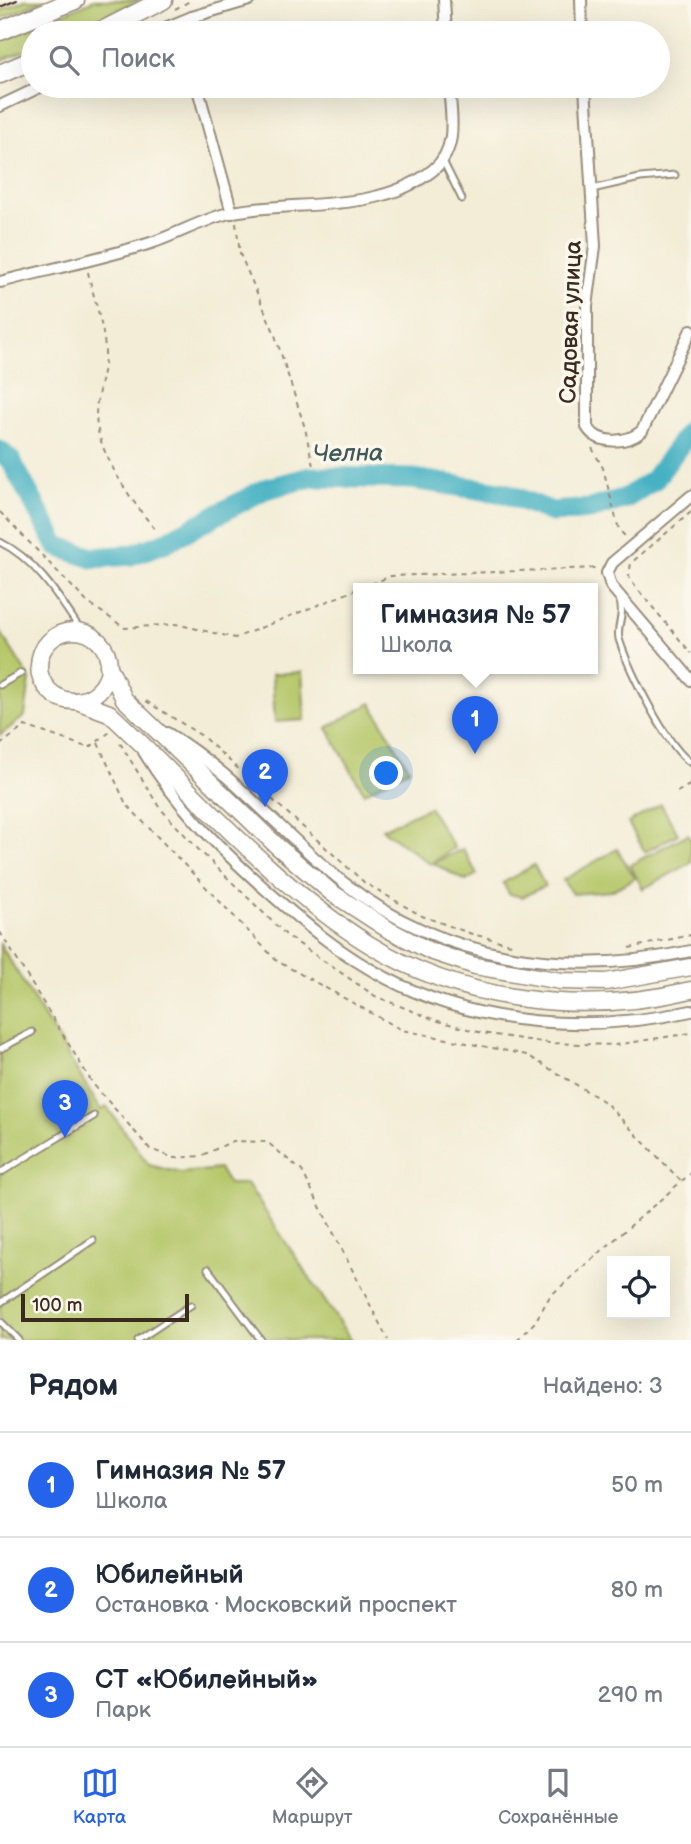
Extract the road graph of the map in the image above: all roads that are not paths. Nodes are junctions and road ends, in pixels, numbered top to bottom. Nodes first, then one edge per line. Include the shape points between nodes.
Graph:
1 (75, 0) edge
2 (163, 0) edge
3 (208, 0) edge
4 (249, 0) edge
5 (444, 0) edge
6 (581, 0) edge
7 (215, 11) junction
8 (192, 17) junction
9 (24, 21) edge
10 (122, 21) edge
11 (182, 21) edge
12 (191, 21) edge
13 (445, 21) edge
14 (582, 21) edge
15 (21, 22) edge
16 (0, 31) edge
17 (21, 65) edge
18 (0, 74) edge
19 (21, 96) edge
20 (200, 98) edge
21 (450, 98) edge
22 (586, 98) edge
23 (0, 106) edge
24 (442, 159) junction
25 (675, 175) dead end
26 (591, 190) junction
27 (462, 199) dead end
28 (232, 213) junction
29 (0, 282) edge
30 (691, 330) edge
31 (691, 496) edge
32 (0, 542) edge
33 (616, 592) junction
34 (82, 632) junction
35 (108, 665) junction
36 (21, 673) dead end
37 (691, 680) edge
38 (0, 685) edge
39 (77, 701) junction
40 (148, 722) junction
41 (134, 735) junction
42 (691, 763) edge
43 (691, 951) edge
44 (691, 967) edge
45 (691, 990) edge
46 (691, 1011) edge
47 (32, 1032) dead end
48 (0, 1049) edge
49 (94, 1116) dead end
50 (0, 1173) edge
51 (93, 1240) dead end
52 (208, 1269) dead end
53 (0, 1303) edge
54 (191, 1305) dead end
55 (0, 1321) edge
56 (19, 1340) edge
57 (138, 1340) edge
58 (261, 1340) edge

1 - 9 main road
2 - 10 main road
3 - 7 street
4 - 7 street
5 - 13 street
6 - 14 street
7 - 8 street
8 - 11 street
8 - 12 street
15 - 16 main road
17 - 18 main road
19 - 23 street
20 - 28 street
21 - 24 street via 452,136
22 - 26 street, Садовая улица
24 - 27 lane
24 - 28 street via 408,185 379,197
25 - 26 lane
26 - 30 street, Садовая улица via 595,246 587,306 587,427 599,440 629,439 642,431
28 - 29 street via 154,242
31 - 33 street via 609,568 608,579
32 - 34 lane via 16,550 54,590
33 - 37 street
33 - 42 lane via 622,607 618,636 644,699
34 - 35 main road via 105,649
34 - 39 main road via 55,638 39,664 50,691
35 - 39 main road via 106,681 97,695
35 - 40 main road via 124,699
36 - 38 lane
39 - 41 main road via 109,713 114,728
40 - 43 street via 225,772 344,883 417,928 460,945 563,965 608,964
40 - 44 main road via 277,846 332,892 389,930 430,950 475,966 561,981 606,982
41 - 45 main road via 279,876 368,943 413,967 464,986 565,1003 614,1002
41 - 46 street via 162,782 203,832 295,916 387,978 426,996 489,1014 542,1021 645,1021
47 - 48 lane
49 - 50 lane
51 - 53 lane
52 - 58 lane
54 - 57 lane
55 - 56 lane

